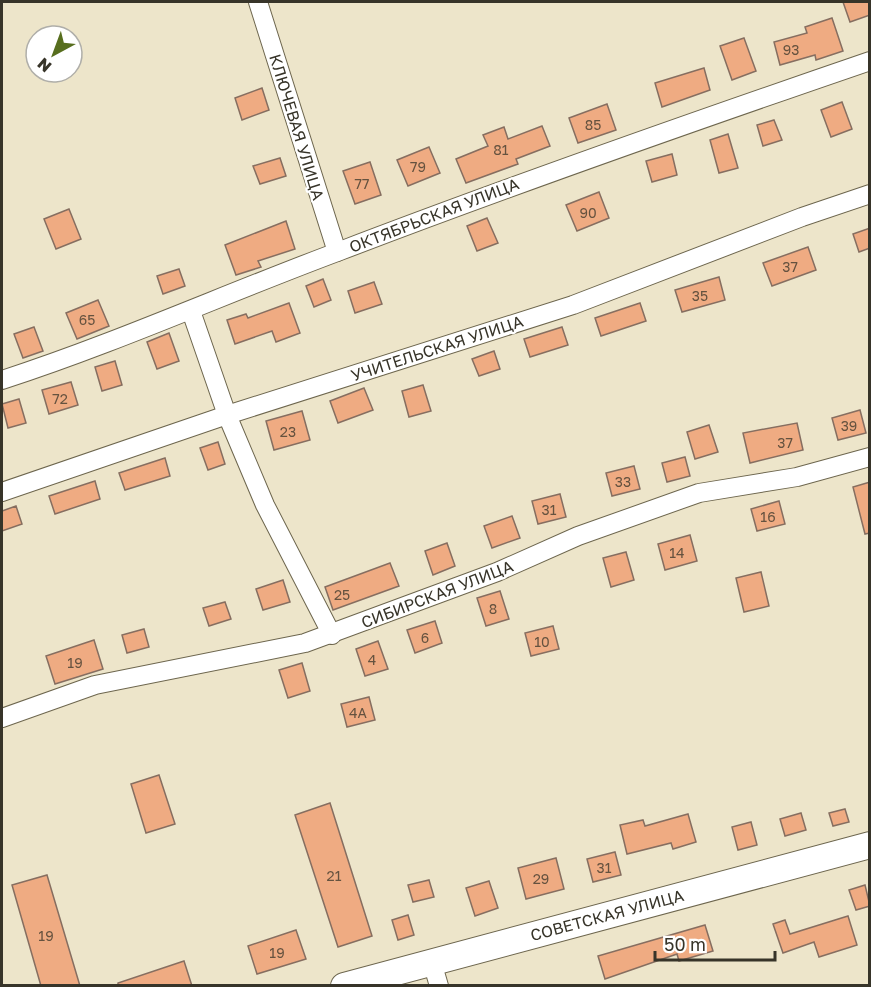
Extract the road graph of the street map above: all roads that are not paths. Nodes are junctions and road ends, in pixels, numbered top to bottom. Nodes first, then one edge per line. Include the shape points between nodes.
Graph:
1 (258, 2) edge
2 (870, 61) edge
3 (870, 194) edge
4 (337, 252) junction
5 (191, 311) junction
6 (2, 380) edge
7 (227, 415) junction
8 (870, 457) edge
9 (2, 492) edge
10 (332, 634) junction
11 (2, 718) edge
12 (870, 845) edge
13 (435, 974) edge
14 (344, 986) edge

1 - 4 street, КЛЮЧЕВАЯ УЛИЦА
2 - 4 street, ОКТЯБРЬСКАЯ УЛИЦА via 582,159
3 - 7 street, УЧИТЕЛЬСКАЯ УЛИЦА via 573,305
4 - 5 street, ОКТЯБРЬСКАЯ УЛИЦА
5 - 6 street, ОКТЯБРЬСКАЯ УЛИЦА
5 - 7 street
7 - 9 street, УЧИТЕЛЬСКАЯ УЛИЦА
7 - 10 street via 265,505
8 - 10 street, СИБИРСКАЯ УЛИЦА via 797,477 699,493 578,536 497,572
10 - 11 street, СИБИРСКАЯ УЛИЦА via 305,643 95,685
12 - 13 main road, СОВЕТСКАЯ УЛИЦА
13 - 14 main road, СОВЕТСКАЯ УЛИЦА

